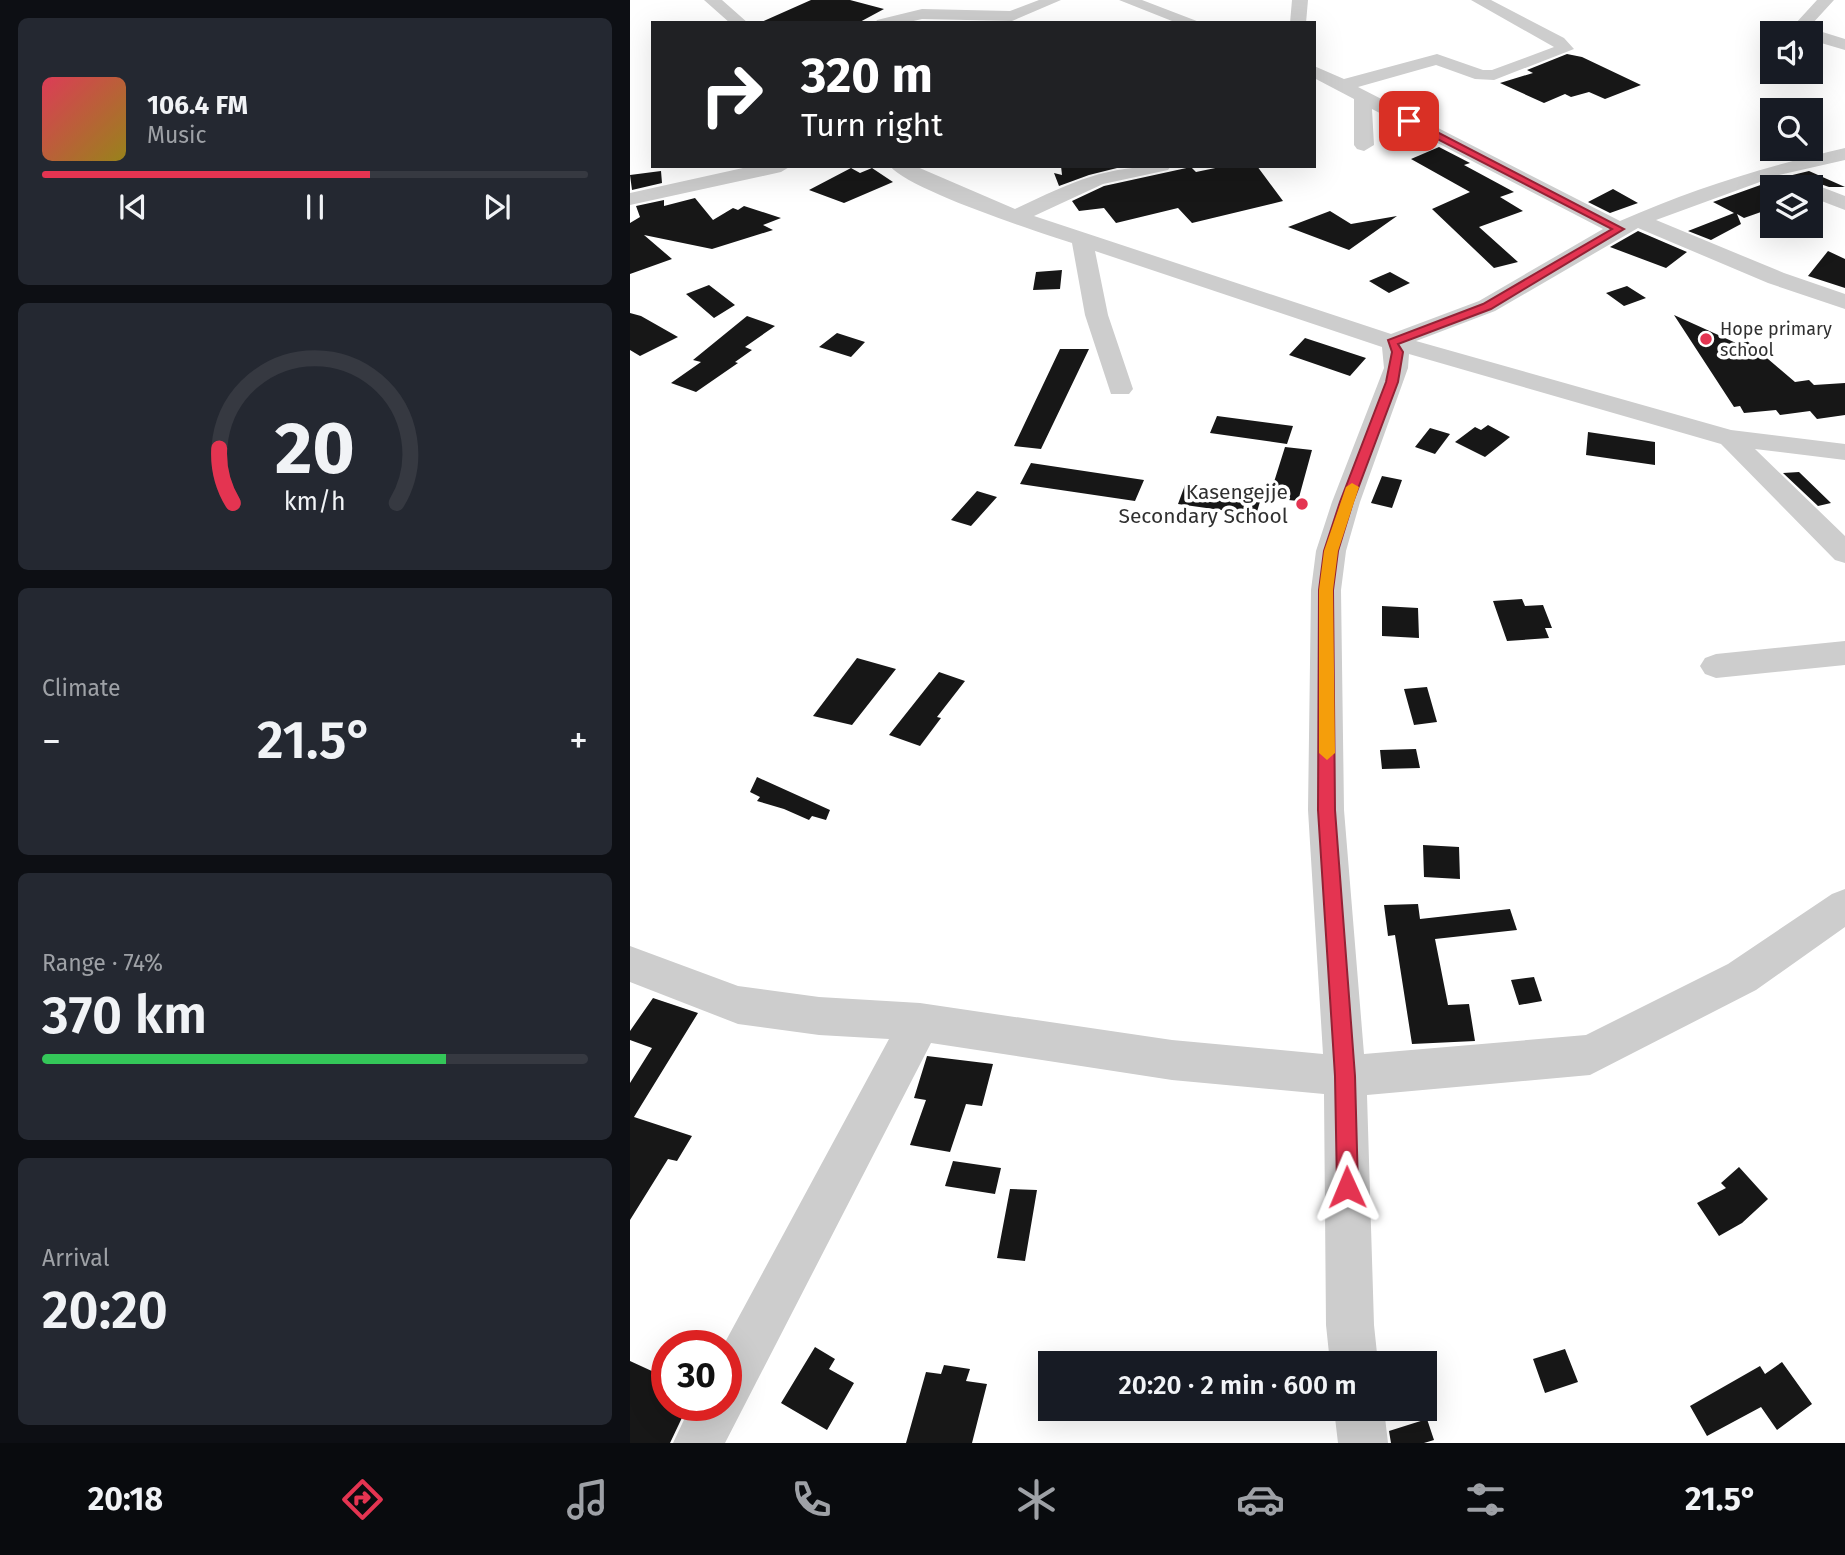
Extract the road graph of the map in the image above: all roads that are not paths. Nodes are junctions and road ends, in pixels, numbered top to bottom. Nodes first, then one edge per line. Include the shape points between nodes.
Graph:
1 (712, 0) edge
2 (1050, 0) edge
3 (1127, 0) edge
4 (1300, 0) edge
5 (1479, 0) edge
6 (1826, 0) edge
7 (1165, 5) edge
8 (738, 21) edge
9 (892, 21) edge
10 (1191, 21) edge
11 (1298, 21) edge
12 (1806, 21) edge
13 (1823, 37) edge
14 (1845, 45) edge
15 (1316, 72) edge
16 (1344, 85) junction
17 (1363, 97) junction
18 (1364, 145) dead end
19 (1845, 154) edge
20 (772, 168) edge
21 (904, 168) edge
22 (1151, 168) edge
23 (1773, 171) junction
24 (1782, 175) edge
25 (1823, 194) edge
26 (630, 199) edge
27 (1845, 204) edge
28 (1015, 217) junction
29 (1628, 224) junction
30 (1083, 240) junction
31 (1839, 294) edge
32 (1392, 342) junction
33 (1119, 389) dead end
34 (1730, 438) junction
35 (1845, 452) edge
36 (1845, 553) edge
37 (1845, 653) edge
38 (1716, 666) dead end
39 (1845, 906) edge
40 (630, 964) edge
41 (920, 1021) junction
42 (1345, 1076) junction
43 (1353, 1351) edge
44 (742, 1360) edge
45 (710, 1421) edge
46 (1360, 1421) edge
47 (698, 1443) edge
48 (1363, 1443) edge

1 - 8 street
2 - 9 street via 1012,16 922,14
3 - 7 street
4 - 11 street
5 - 16 street via 1565,49 1494,75 1480,75 1437,60
6 - 12 street
7 - 10 street
13 - 14 street
15 - 16 street
16 - 17 street
17 - 18 street
17 - 29 street
19 - 23 street
20 - 26 street
21 - 28 street
22 - 28 street via 1097,179
23 - 24 street
23 - 29 street
25 - 27 street
28 - 30 street
29 - 31 street via 1776,278
29 - 32 street via 1487,306
30 - 32 street
30 - 33 street via 1096,320
32 - 34 street
32 - 42 street via 1398,352 1396,368 1346,502 1331,551 1326,590 1326,810
34 - 35 street
34 - 36 street
37 - 38 street
39 - 42 street via 1742,977 1590,1055
40 - 41 street via 738,1005 819,1016
41 - 42 street via 1171,1060
41 - 44 street
42 - 43 street
45 - 47 street
46 - 48 street

